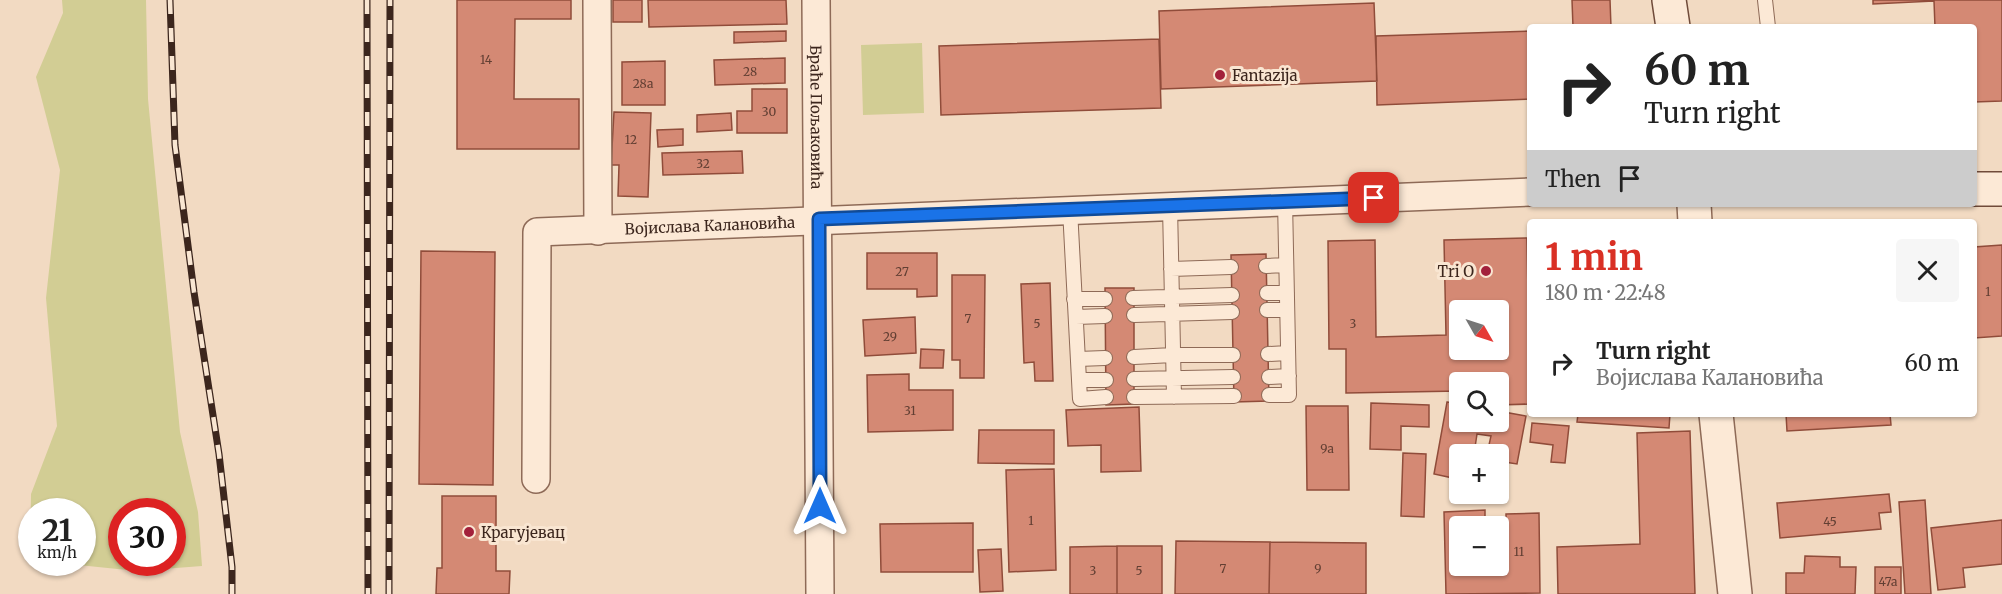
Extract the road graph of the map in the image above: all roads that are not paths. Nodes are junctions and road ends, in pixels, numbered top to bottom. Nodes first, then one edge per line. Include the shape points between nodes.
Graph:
1 (597, 0) edge
2 (816, 0) edge
3 (1669, 0) edge
4 (1766, 0) edge
5 (1672, 24) edge
6 (1768, 24) edge
7 (1977, 189) edge
8 (2002, 189) edge
9 (1527, 192) edge
10 (1285, 201) junction
11 (1170, 206) junction
12 (1070, 209) junction
13 (819, 219) junction
14 (598, 231) junction
15 (1286, 265) junction
16 (1266, 266) dead end
17 (1231, 267) dead end
18 (1171, 269) junction
19 (1287, 292) junction
20 (1267, 293) dead end
21 (1232, 295) dead end
22 (1172, 296) junction
23 (1133, 298) dead end
24 (1074, 299) junction
25 (1105, 299) dead end
26 (1267, 310) dead end
27 (1287, 310) junction
28 (1232, 312) dead end
29 (1171, 313) junction
30 (1134, 315) dead end
31 (1105, 316) dead end
32 (1076, 317) junction
33 (1288, 353) junction
34 (1173, 354) junction
35 (1268, 354) dead end
36 (1233, 355) dead end
37 (1134, 357) dead end
38 (1106, 358) dead end
39 (1078, 359) junction
40 (1289, 376) junction
41 (1233, 377) dead end
42 (1269, 377) dead end
43 (1174, 378) junction
44 (1134, 379) dead end
45 (1079, 380) junction
46 (1106, 380) dead end
47 (1269, 395) dead end
48 (1234, 396) dead end
49 (1134, 397) dead end
50 (1174, 397) junction
51 (1106, 398) dead end
52 (1716, 417) edge
53 (536, 479) dead end
54 (820, 594) edge
55 (1735, 594) edge

1 - 14 street
2 - 13 street, Браће Пољаковића
3 - 5 street
4 - 6 lane
7 - 8 street
9 - 10 street, Војислава Калановића
10 - 11 street, Војислава Калановића
10 - 15 lane
11 - 12 street, Војислава Калановића
11 - 18 lane
12 - 13 street, Војислава Калановића
12 - 24 lane
13 - 14 street, Војислава Калановића
13 - 54 street, Браће Пољаковића
14 - 53 street, Војислава Калановића via 537,232
15 - 16 lane
15 - 19 lane
17 - 18 lane
18 - 22 lane
19 - 20 lane
19 - 27 lane
21 - 22 lane
22 - 23 lane
22 - 29 lane
24 - 25 lane
24 - 32 lane
26 - 27 lane
27 - 33 lane
28 - 29 lane
29 - 30 lane
29 - 34 lane
31 - 32 lane
32 - 39 lane
33 - 35 lane
33 - 40 lane
34 - 36 lane
34 - 37 lane
34 - 43 lane
38 - 39 lane
39 - 45 lane
40 - 42 lane
40 - 47 lane via 1289,395
41 - 43 lane
43 - 44 lane
43 - 50 lane
45 - 46 lane
45 - 51 lane via 1080,399
48 - 50 lane
49 - 50 lane
52 - 55 street

